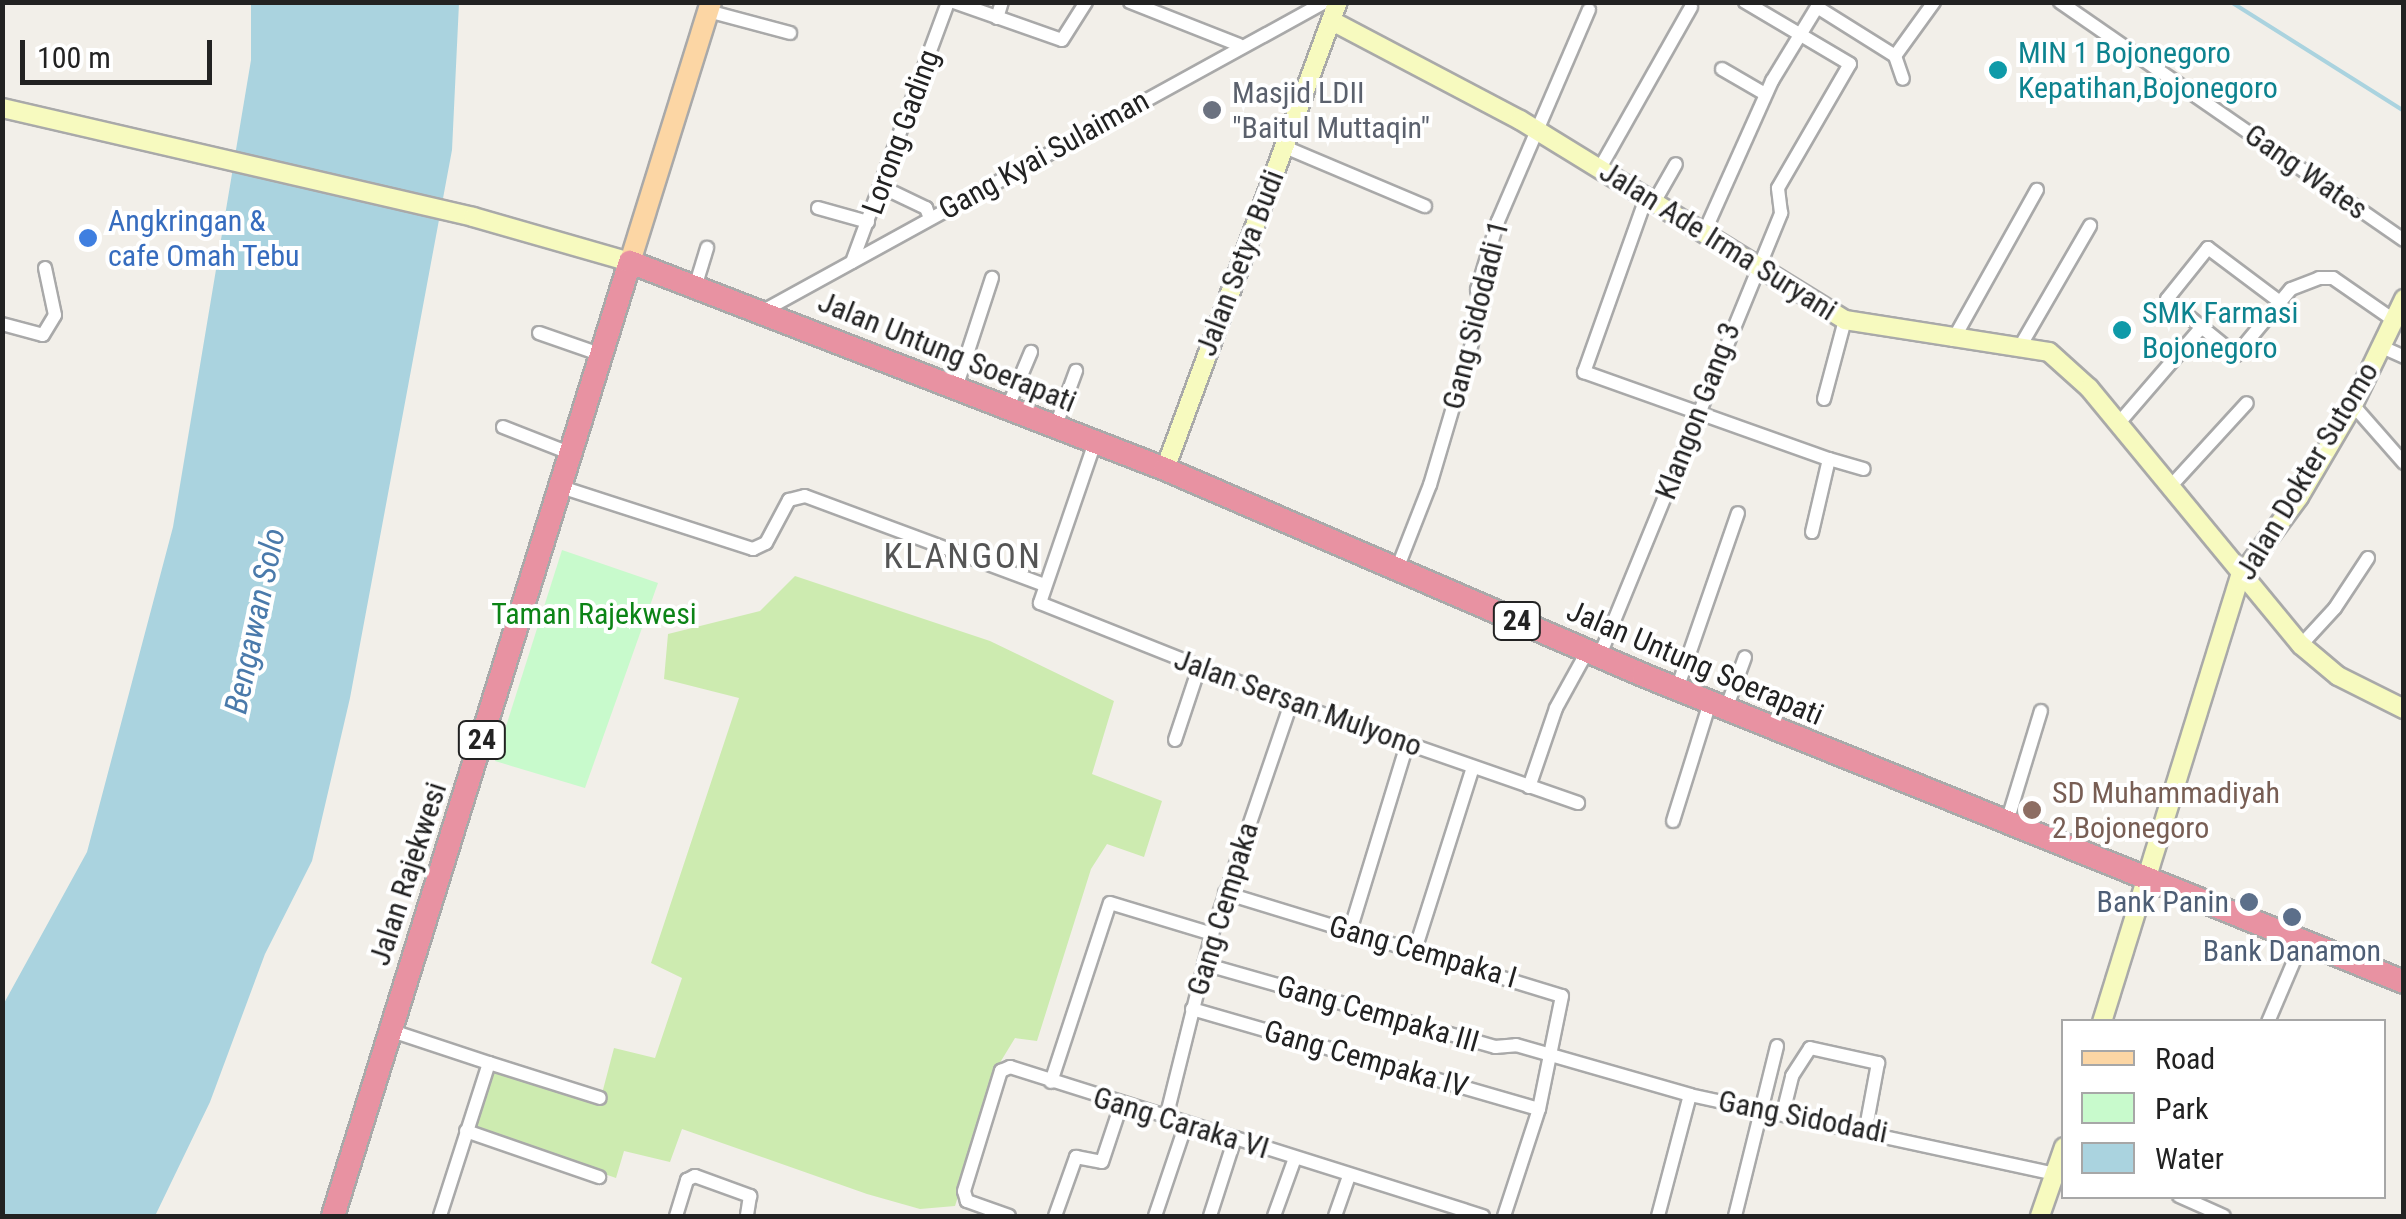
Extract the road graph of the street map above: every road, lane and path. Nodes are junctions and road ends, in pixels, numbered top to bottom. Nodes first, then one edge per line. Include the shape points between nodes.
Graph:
1 (951, 2) edge
2 (1002, 2) edge
3 (1086, 2) edge
4 (1130, 2) edge
5 (1338, 2) edge
6 (1745, 2) edge
7 (1912, 2) edge
8 (2060, 2) edge
9 (1818, 5) edge
10 (710, 7) edge
11 (1691, 7) dead end
12 (1930, 7) edge
13 (1590, 10) dead end
14 (1329, 12) edge
15 (997, 18) junction
16 (1803, 32) junction
17 (790, 34) dead end
18 (1239, 45) junction
19 (1895, 56) junction
20 (1722, 69) dead end
21 (1903, 79) dead end
22 (1765, 94) junction
23 (2, 108) edge
24 (1535, 130) junction
25 (1285, 146) junction
26 (1676, 164) dead end
27 (1600, 168) junction
28 (882, 188) junction
29 (2037, 190) dead end
30 (1649, 203) junction
31 (1425, 206) dead end
32 (818, 208) dead end
33 (930, 218) junction
34 (868, 222) junction
35 (2090, 226) dead end
36 (1704, 233) junction
37 (2404, 240) edge
38 (707, 248) dead end
39 (630, 262) junction
40 (852, 262) junction
41 (45, 268) dead end
42 (1754, 270) junction
43 (992, 278) dead end
44 (696, 284) junction
45 (2404, 299) edge
46 (2280, 302) junction
47 (765, 310) junction
48 (1845, 320) junction
49 (2394, 322) junction
50 (2, 324) edge
51 (2201, 328) junction
52 (539, 333) dead end
53 (1953, 340) junction
54 (2021, 345) junction
55 (2382, 347) junction
56 (1031, 352) dead end
57 (602, 355) junction
58 (2404, 357) edge
59 (1076, 371) dead end
60 (956, 388) junction
61 (1824, 399) dead end
62 (2248, 403) dead end
63 (2353, 405) junction
64 (1007, 409) junction
65 (1698, 414) junction
66 (2118, 424) junction
67 (502, 427) dead end
68 (1055, 428) junction
69 (1094, 444) junction
70 (572, 454) junction
71 (1829, 459) junction
72 (2404, 463) edge
73 (1164, 468) junction
74 (1864, 469) dead end
75 (561, 487) junction
76 (2169, 488) junction
77 (1738, 512) dead end
78 (1812, 532) dead end
79 (2368, 558) dead end
80 (1397, 569) junction
81 (2240, 577) junction
82 (1042, 584) junction
83 (2301, 644) junction
84 (1594, 652) junction
85 (1745, 657) dead end
86 (1198, 668) junction
87 (1677, 689) junction
88 (1291, 704) junction
89 (1718, 706) junction
90 (2404, 709) edge
91 (2041, 710) dead end
92 (1175, 740) dead end
93 (1407, 744) junction
94 (1472, 767) junction
95 (1529, 787) junction
96 (1578, 803) dead end
97 (1673, 821) dead end
98 (2007, 822) junction
99 (2148, 875) junction
100 (1225, 893) junction
101 (1350, 931) junction
102 (1212, 934) junction
103 (2303, 940) junction
104 (1415, 950) junction
105 (1204, 964) junction
106 (2404, 982) edge
107 (1192, 1008) junction
108 (2103, 1019) edge
109 (2269, 1019) edge
110 (389, 1030) junction
111 (1777, 1046) dead end
112 (1553, 1055) junction
113 (489, 1062) junction
114 (1052, 1082) junction
115 (1690, 1094) junction
116 (600, 1098) dead end
117 (1120, 1105) junction
118 (1539, 1109) junction
119 (1762, 1109) junction
120 (1783, 1113) junction
121 (1166, 1118) junction
122 (1186, 1124) junction
123 (1866, 1128) junction
124 (466, 1131) junction
125 (1235, 1138) junction
126 (2061, 1155) edge
127 (1294, 1158) junction
128 (2054, 1174) junction
129 (1349, 1176) junction
130 (599, 1177) dead end
131 (2187, 1199) edge
132 (333, 1216) edge
133 (440, 1216) edge
134 (676, 1216) edge
135 (747, 1216) edge
136 (1009, 1216) edge
137 (1055, 1216) edge
138 (1156, 1216) edge
139 (1210, 1216) edge
140 (1274, 1216) edge
141 (1335, 1216) edge
142 (1482, 1216) edge
143 (1504, 1216) edge
144 (1658, 1216) edge
145 (1735, 1216) edge
146 (2040, 1216) edge
147 (2224, 1216) edge

1 - 15 street, Lorong Gading
1 - 28 street, Lorong Gading
2 - 15 street
3 - 15 street, Lorong Gading via 1066,39
4 - 18 street
5 - 14 street, Jalan Setya Budi
6 - 16 street
7 - 12 street
8 - 37 street, Gang Wates
9 - 16 street
9 - 19 street
10 - 17 street
10 - 39 main road
11 - 27 street
12 - 19 street
13 - 24 street, Gang Sidodadi 1
14 - 18 street, Gang Kyai Sulaiman
14 - 24 street, Jalan Ade Irma Suryani
14 - 25 street, Jalan Setya Budi
16 - 22 street
16 - 42 street, Klangon Gang 3 via 1850,64 1778,188 1781,213
18 - 33 street, Gang Kyai Sulaiman
19 - 21 street
20 - 22 street
22 - 36 street
23 - 39 street via 190,147
24 - 27 street, Jalan Ade Irma Suryani
24 - 80 street, Gang Sidodadi 1 via 1498,221 1478,290 1478,324
25 - 31 street
25 - 73 street, Jalan Setya Budi
26 - 30 street
27 - 30 street, Jalan Ade Irma Suryani
28 - 33 street via 926,208
28 - 34 street, Lorong Gading
29 - 53 street
30 - 36 street, Jalan Ade Irma Suryani
30 - 65 street via 1584,372
32 - 34 street
33 - 40 street, Gang Kyai Sulaiman
34 - 40 street, Lorong Gading
35 - 54 street
36 - 42 street, Jalan Ade Irma Suryani
38 - 44 street
39 - 44 highway, Jalan Untung Soerapati / 24
39 - 57 highway, Jalan Rajekwesi / 24
40 - 47 street, Gang Kyai Sulaiman
41 - 50 street via 55,315 43,335
42 - 48 street, Jalan Ade Irma Suryani
42 - 65 street, Klangon Gang 3
43 - 60 street
44 - 47 highway, Jalan Untung Soerapati / 24
45 - 49 street, Jalan Dokter Sutomo
46 - 49 street via 2299,284 2333,278
46 - 51 street via 2240,354
46 - 51 street via 2208,248 2167,298
47 - 60 highway, Jalan Untung Soerapati / 24
48 - 53 street, Jalan Ade Irma Suryani
48 - 61 street
49 - 55 street, Jalan Dokter Sutomo
51 - 66 street
52 - 57 street
53 - 54 street, Jalan Ade Irma Suryani
54 - 66 street, Jalan Ade Irma Suryani via 2048,352 2071,369
55 - 58 street
55 - 63 street, Jalan Dokter Sutomo
56 - 64 street
57 - 70 highway, Jalan Rajekwesi / 24
59 - 68 street
60 - 64 highway, Jalan Untung Soerapati / 24
62 - 76 street
63 - 72 street
63 - 81 street, Jalan Dokter Sutomo via 2299,497
64 - 68 highway, Jalan Untung Soerapati / 24
65 - 71 street
65 - 84 street, Klangon Gang 3
66 - 76 street, Jalan Ade Irma Suryani
67 - 70 street
68 - 69 highway, Jalan Untung Soerapati / 24
69 - 73 highway, Jalan Untung Soerapati / 24
69 - 82 street
70 - 75 highway, Jalan Rajekwesi / 24
71 - 74 street
71 - 78 street
73 - 80 highway, Jalan Untung Soerapati / 24
75 - 82 street, Jalan Sersan Mulyono via 754,548 766,543 790,500 805,496
75 - 110 highway, Jalan Rajekwesi / 24
76 - 81 street, Jalan Ade Irma Suryani
77 - 87 street
79 - 83 street via 2336,608
80 - 84 highway, Jalan Untung Soerapati / 24
81 - 83 street, Jalan Ade Irma Suryani
81 - 99 street, Jalan Dokter Sutomo
82 - 86 street, Jalan Sersan Mulyono via 1040,603
83 - 90 street, Jalan Ade Irma Suryani via 2338,676
84 - 87 highway, Jalan Untung Soerapati / 24
84 - 95 street, Klangon Gang 3 via 1556,708
85 - 89 street
86 - 88 street, Jalan Sersan Mulyono
86 - 92 street
87 - 89 highway, Jalan Untung Soerapati / 24
88 - 93 street, Jalan Sersan Mulyono
88 - 100 street, Gang Cempaka
89 - 97 street
89 - 98 highway, Jalan Untung Soerapati / 24
91 - 98 street
93 - 94 street, Jalan Sersan Mulyono
93 - 101 street
94 - 95 street, Jalan Sersan Mulyono
94 - 104 street
95 - 96 street, Jalan Sersan Mulyono
98 - 99 highway, Jalan Untung Soerapati / 24
99 - 103 highway, Jalan Untung Soerapati / 24
99 - 108 street, Jalan Dokter Sutomo
100 - 101 street, Gang Cempaka I
100 - 102 street, Gang Cempaka
101 - 104 street, Gang Cempaka I
102 - 105 street, Gang Cempaka
102 - 114 street via 1110,903
103 - 106 highway, Jalan Untung Soerapati / 24
103 - 109 street
104 - 112 street, Gang Cempaka I via 1558,992 1564,1003
105 - 107 street, Gang Cempaka
105 - 112 street, Gang Cempaka III via 1494,1047
107 - 118 street, Gang Cempaka IV
107 - 121 street, Gang Cempaka
110 - 113 street
110 - 132 highway, Jalan Rajekwesi / 24
111 - 119 street
112 - 115 street, Gang Sidodadi
112 - 118 street
113 - 116 street
113 - 124 street
114 - 117 street, Gang Caraka VI
114 - 136 street, Gang Caraka VI via 1010,1067 1002,1071 964,1192 967,1201
115 - 119 street, Gang Sidodadi
115 - 144 street
117 - 121 street, Gang Caraka VI
117 - 137 street via 1102,1162 1076,1157
118 - 143 street
119 - 120 street, Gang Sidodadi
119 - 145 street
120 - 123 street, Gang Sidodadi
120 - 123 street via 1792,1076 1810,1048 1878,1063
121 - 122 street, Gang Caraka VI
122 - 125 street, Gang Caraka VI
122 - 138 street
123 - 128 street, Gang Sidodadi
124 - 130 street
124 - 133 street
125 - 127 street, Gang Caraka VI
125 - 139 street
126 - 128 street
127 - 129 street, Gang Caraka VI
127 - 140 street
128 - 146 street
129 - 141 street
129 - 142 street, Gang Caraka VI
131 - 147 street
134 - 135 street via 687,1180 695,1176 750,1196

